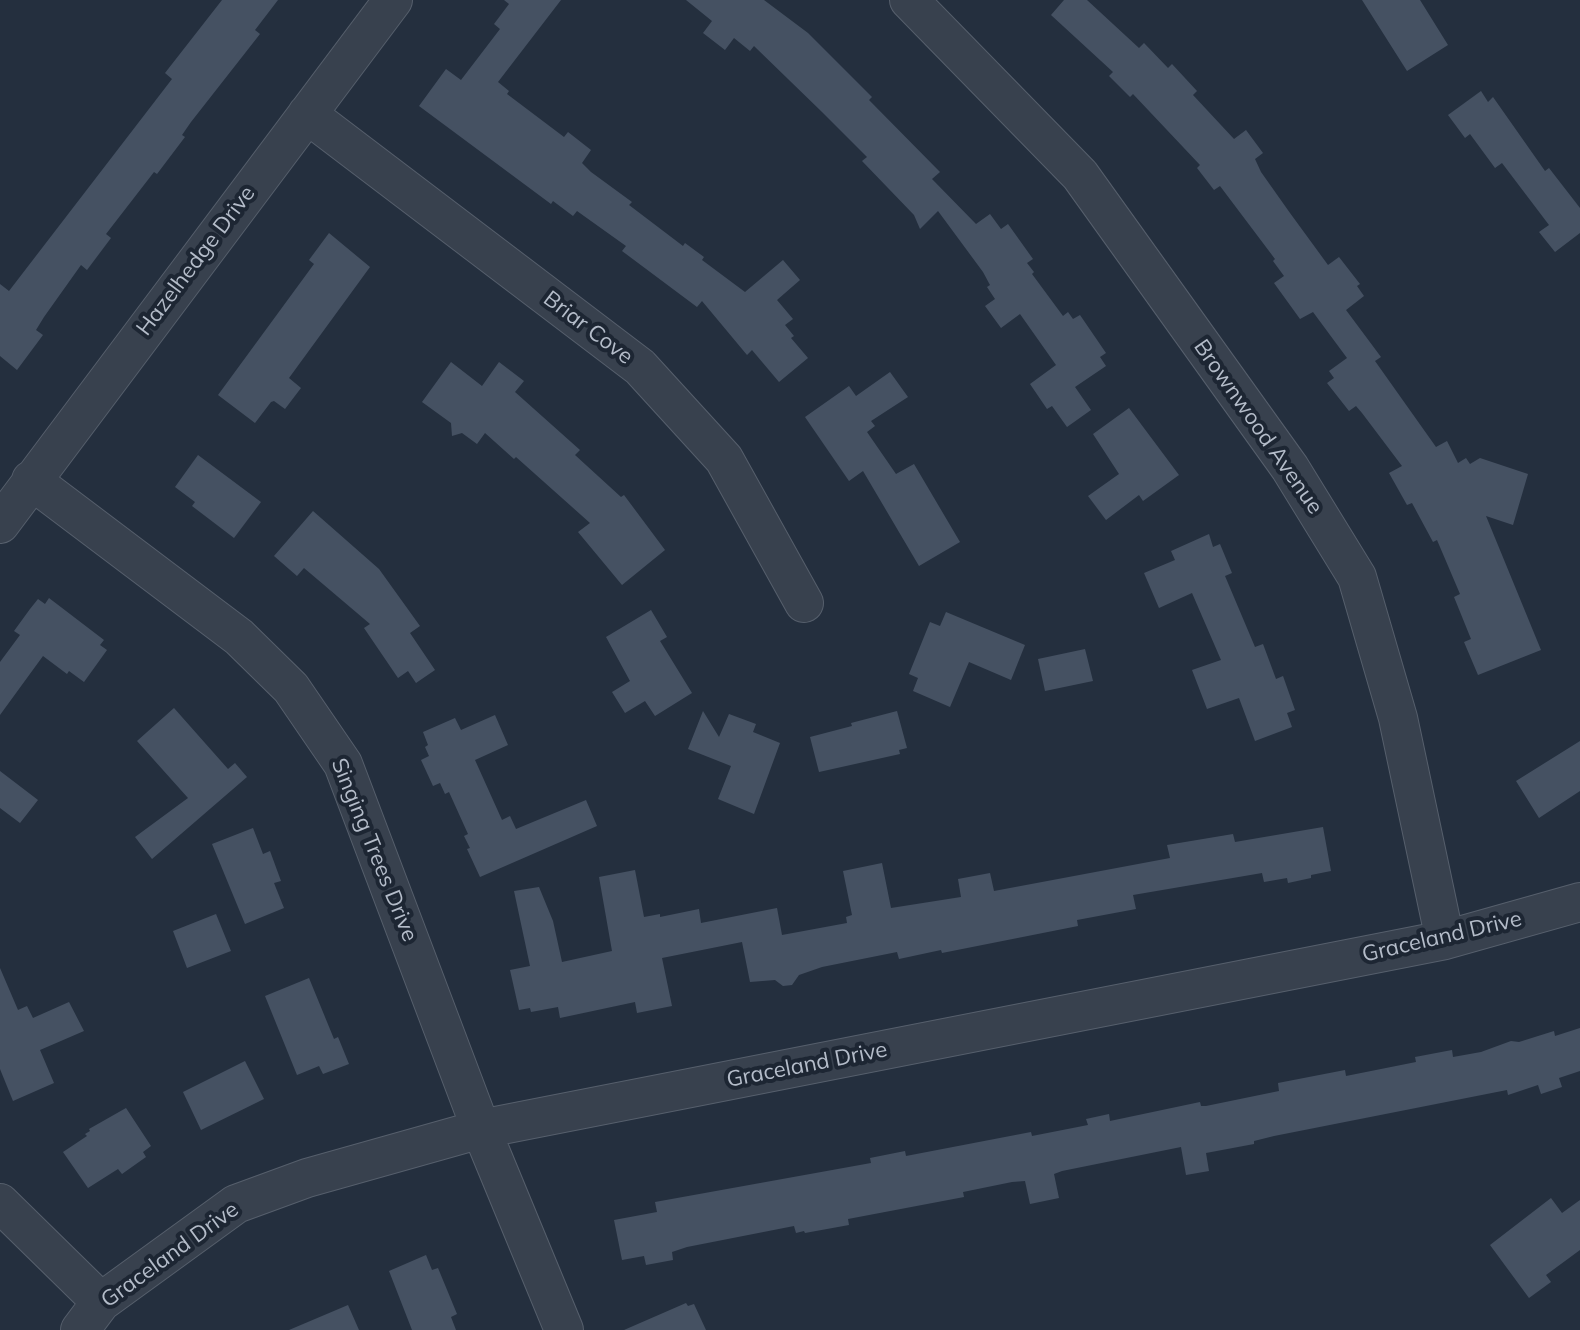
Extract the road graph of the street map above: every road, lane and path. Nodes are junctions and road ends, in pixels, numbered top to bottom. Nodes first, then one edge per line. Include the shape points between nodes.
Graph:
1 (393, 0) edge
2 (909, 0) edge
3 (307, 114) junction
4 (31, 480) junction
5 (0, 524) edge
6 (804, 603) dead end
7 (1580, 902) edge
8 (1445, 940) junction
9 (481, 1129) junction
10 (0, 1203) edge
11 (90, 1316) edge
12 (564, 1330) edge

1 - 3 street, Hazelhedge Drive
2 - 8 street, Brownwood Avenue via 1080,175 1290,468 1357,577 1398,718
3 - 4 street, Hazelhedge Drive
3 - 6 street, Briar Cove via 640,367 724,459
4 - 5 street, Hazelhedge Drive
4 - 9 street, Singing Trees Drive via 239,637 291,688 343,764
7 - 8 street, Graceland Drive
8 - 9 street, Graceland Drive
9 - 11 street, Graceland Drive via 307,1178 236,1204
9 - 12 street, Singing Trees Drive
10 - 11 street

